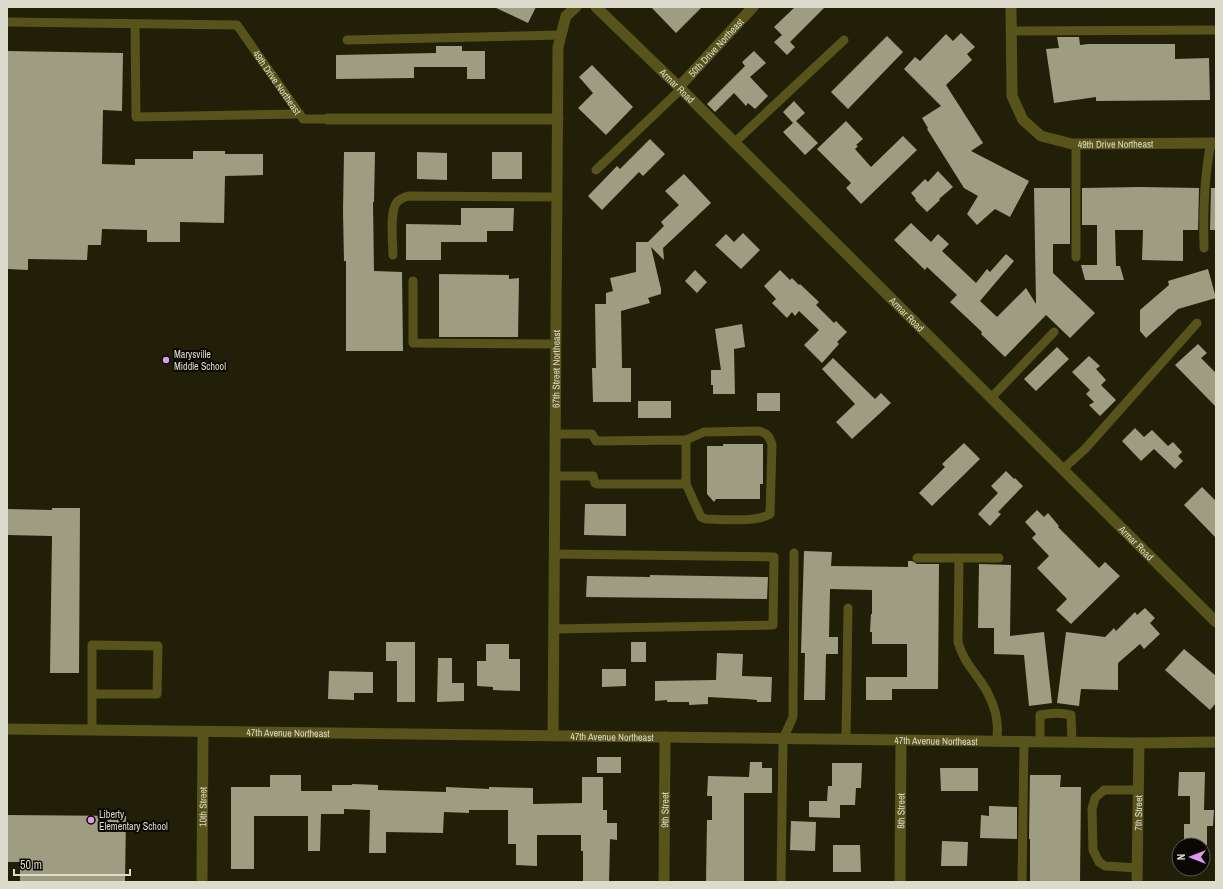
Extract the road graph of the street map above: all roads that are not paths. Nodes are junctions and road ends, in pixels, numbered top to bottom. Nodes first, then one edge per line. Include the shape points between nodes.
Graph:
1 (576, 7) edge
2 (752, 7) edge
3 (1011, 7) edge
4 (601, 9) edge
5 (7, 22) edge
6 (135, 24) junction
7 (1216, 30) edge
8 (1011, 31) junction
9 (561, 35) junction
10 (347, 40) dead end
11 (844, 40) dead end
12 (680, 88) junction
13 (300, 114) junction
14 (558, 118) junction
15 (328, 119) joint
16 (734, 142) junction
17 (1213, 142) edge
18 (1076, 144) junction
19 (596, 170) dead end
20 (557, 197) junction
21 (1204, 248) dead end
22 (393, 255) dead end
23 (1076, 257) dead end
24 (413, 281) dead end
25 (1197, 323) dead end
26 (1054, 332) dead end
27 (556, 344) junction
28 (991, 398) junction
29 (556, 434) junction
30 (686, 440) junction
31 (1063, 469) junction
32 (555, 476) junction
33 (686, 484) junction
34 (794, 553) dead end
35 (555, 554) junction
36 (917, 558) dead end
37 (959, 558) junction
38 (999, 558) dead end
39 (848, 608) dead end
40 (1216, 622) edge
41 (554, 629) junction
42 (92, 694) junction
43 (7, 729) edge
44 (92, 730) junction
45 (203, 732) junction
46 (553, 736) junction
47 (665, 737) junction
48 (783, 739) junction
49 (846, 740) junction
50 (901, 740) junction
51 (997, 742) junction
52 (1024, 742) junction
53 (1040, 742) junction
54 (1072, 742) junction
55 (1216, 742) edge
56 (1139, 743) junction
57 (1138, 790) junction
58 (1138, 868) junction
59 (202, 882) edge
60 (664, 882) edge
61 (781, 882) edge
62 (900, 882) edge
63 (1022, 882) edge
64 (1138, 882) edge

1 - 9 street, 67th Street Northeast via 566,16
2 - 12 street, 50th Drive Northeast
3 - 8 street
4 - 12 street, Armar Road
5 - 6 lane, 49th Drive Northeast
6 - 13 lane, 49th Drive Northeast via 237,25
6 - 13 lane via 136,117
7 - 8 lane
8 - 18 street, 49th Drive Northeast via 1012,96 1023,120 1041,136
9 - 10 lane
9 - 14 street, 67th Street Northeast via 558,47
11 - 16 lane
12 - 16 street, Armar Road
12 - 19 lane
13 - 15 lane, 49th Drive Northeast via 303,119
14 - 15 street, 49th Drive Northeast
14 - 20 street, 67th Street Northeast
16 - 28 street, Armar Road
17 - 18 street, 49th Drive Northeast
17 - 21 lane via 1206,164 1204,187
18 - 23 lane
20 - 22 lane via 408,196 397,202 394,208
20 - 27 street, 67th Street Northeast
24 - 27 lane via 413,343
25 - 31 lane via 1085,449
26 - 28 lane
27 - 29 street, 67th Street Northeast
28 - 31 street, Armar Road
29 - 30 lane via 592,434 596,441
29 - 32 street, 67th Street Northeast
30 - 33 lane
30 - 33 lane via 709,432 759,431 768,435 772,445 770,514 755,519 706,519 701,517
31 - 40 street, Armar Road
32 - 33 lane via 593,476 597,484
32 - 35 street, 67th Street Northeast
34 - 48 lane via 793,717
35 - 41 street, 67th Street Northeast
35 - 41 lane via 774,557 774,572 773,625
36 - 37 lane
37 - 38 lane
37 - 51 lane via 958,642 966,661 992,704 997,722
39 - 49 lane
41 - 46 street, 67th Street Northeast
42 - 42 lane via 92,645 158,646 157,694
42 - 44 lane
43 - 44 street, 47th Avenue Northeast
44 - 45 street, 47th Avenue Northeast
45 - 46 street, 47th Avenue Northeast
45 - 59 street, 10th Street
46 - 47 street, 47th Avenue Northeast
47 - 48 street, 47th Avenue Northeast
47 - 60 street, 9th Street
48 - 49 street, 47th Avenue Northeast
48 - 61 lane
49 - 50 street, 47th Avenue Northeast
50 - 51 street, 47th Avenue Northeast
50 - 62 street, 8th Street
51 - 52 street, 47th Avenue Northeast
52 - 53 street, 47th Avenue Northeast
52 - 63 lane
53 - 54 street, 47th Avenue Northeast
53 - 54 lane via 1040,715 1065,713 1071,715
54 - 56 street, 47th Avenue Northeast
55 - 56 street, 47th Avenue Northeast
56 - 57 street, 7th Street
57 - 58 street, 7th Street
57 - 58 lane via 1104,790 1095,798 1092,809 1093,850 1099,862 1114,868
58 - 64 street, 7th Street

